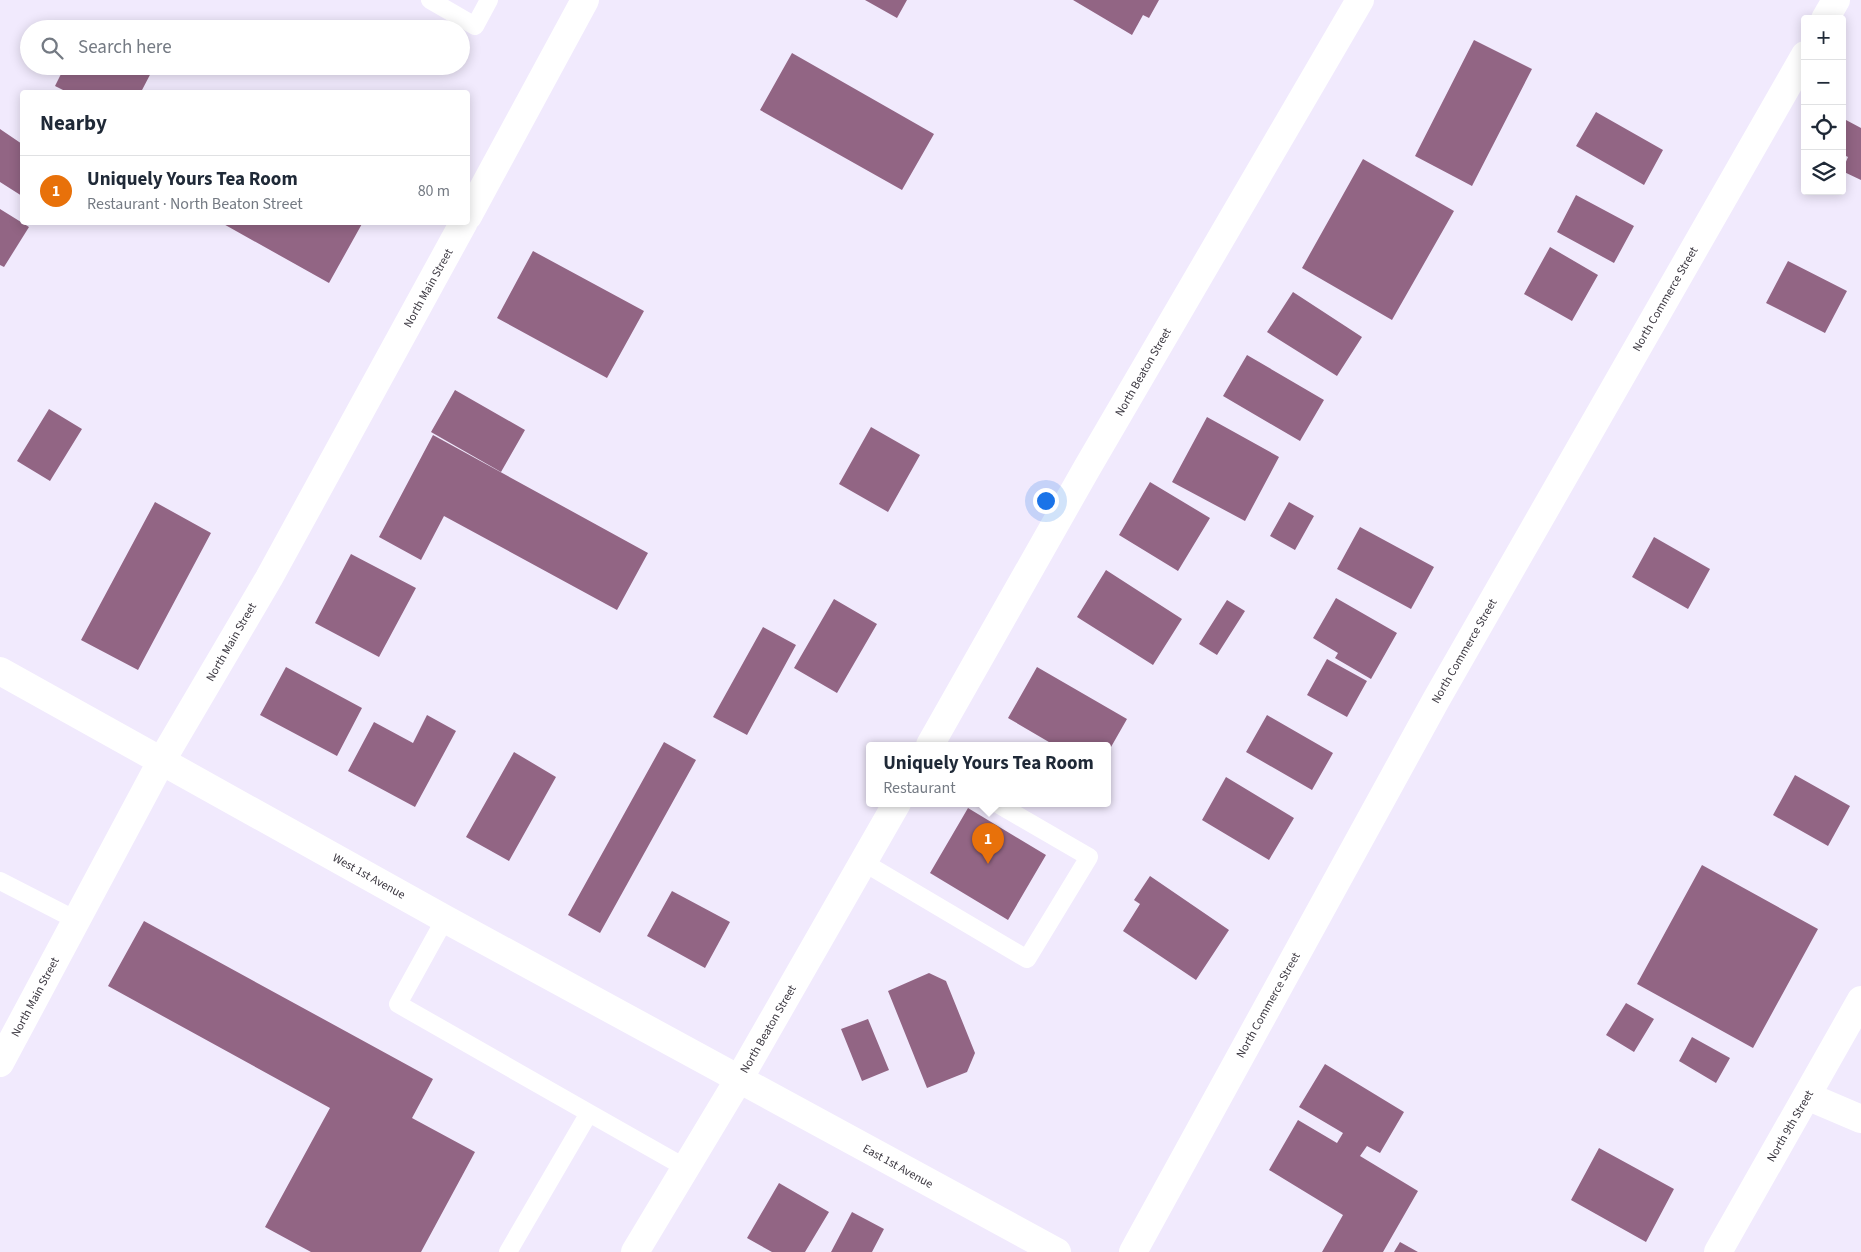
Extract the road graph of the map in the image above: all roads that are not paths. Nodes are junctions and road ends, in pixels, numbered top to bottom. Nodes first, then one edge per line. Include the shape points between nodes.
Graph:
1 (430, 0) edge
2 (489, 0) edge
3 (585, 0) edge
4 (1360, 0) edge
5 (1836, 0) edge
6 (1827, 15) edge
7 (465, 20) edge
8 (470, 23) edge
9 (1802, 60) edge
10 (470, 212) edge
11 (462, 225) edge
12 (0, 670) edge
13 (932, 742) edge
14 (162, 760) junction
15 (895, 807) edge
16 (1003, 807) edge
17 (863, 862) junction
18 (0, 881) edge
19 (445, 919) junction
20 (76, 920) junction
21 (1861, 1000) edge
22 (0, 1063) edge
23 (740, 1080) junction
24 (1807, 1096) junction
25 (589, 1113) junction
26 (1861, 1119) edge
27 (686, 1168) junction
28 (508, 1252) edge
29 (635, 1252) edge
30 (1057, 1252) edge
31 (1133, 1252) edge
32 (1718, 1252) edge

1 - 7 lane
2 - 8 lane via 475,26
3 - 10 street
4 - 13 street, North Beaton Street
5 - 6 street
9 - 31 street, North Commerce Street via 1436,700
11 - 14 street, North Main Street via 269,578
12 - 14 street, West 1st Avenue
14 - 19 street, West 1st Avenue
14 - 20 street, North Main Street
15 - 17 street, North Beaton Street
16 - 17 lane via 1089,857 1027,959
17 - 23 street, North Beaton Street
18 - 20 lane
19 - 23 street, West 1st Avenue
19 - 25 lane via 398,1004
20 - 22 street, North Main Street
21 - 24 street, North 9th Street
23 - 27 street, North Beaton Street
23 - 30 street, East 1st Avenue
24 - 26 street
24 - 32 street, North 9th Street
25 - 27 lane
25 - 28 lane
27 - 29 street, North Beaton Street

